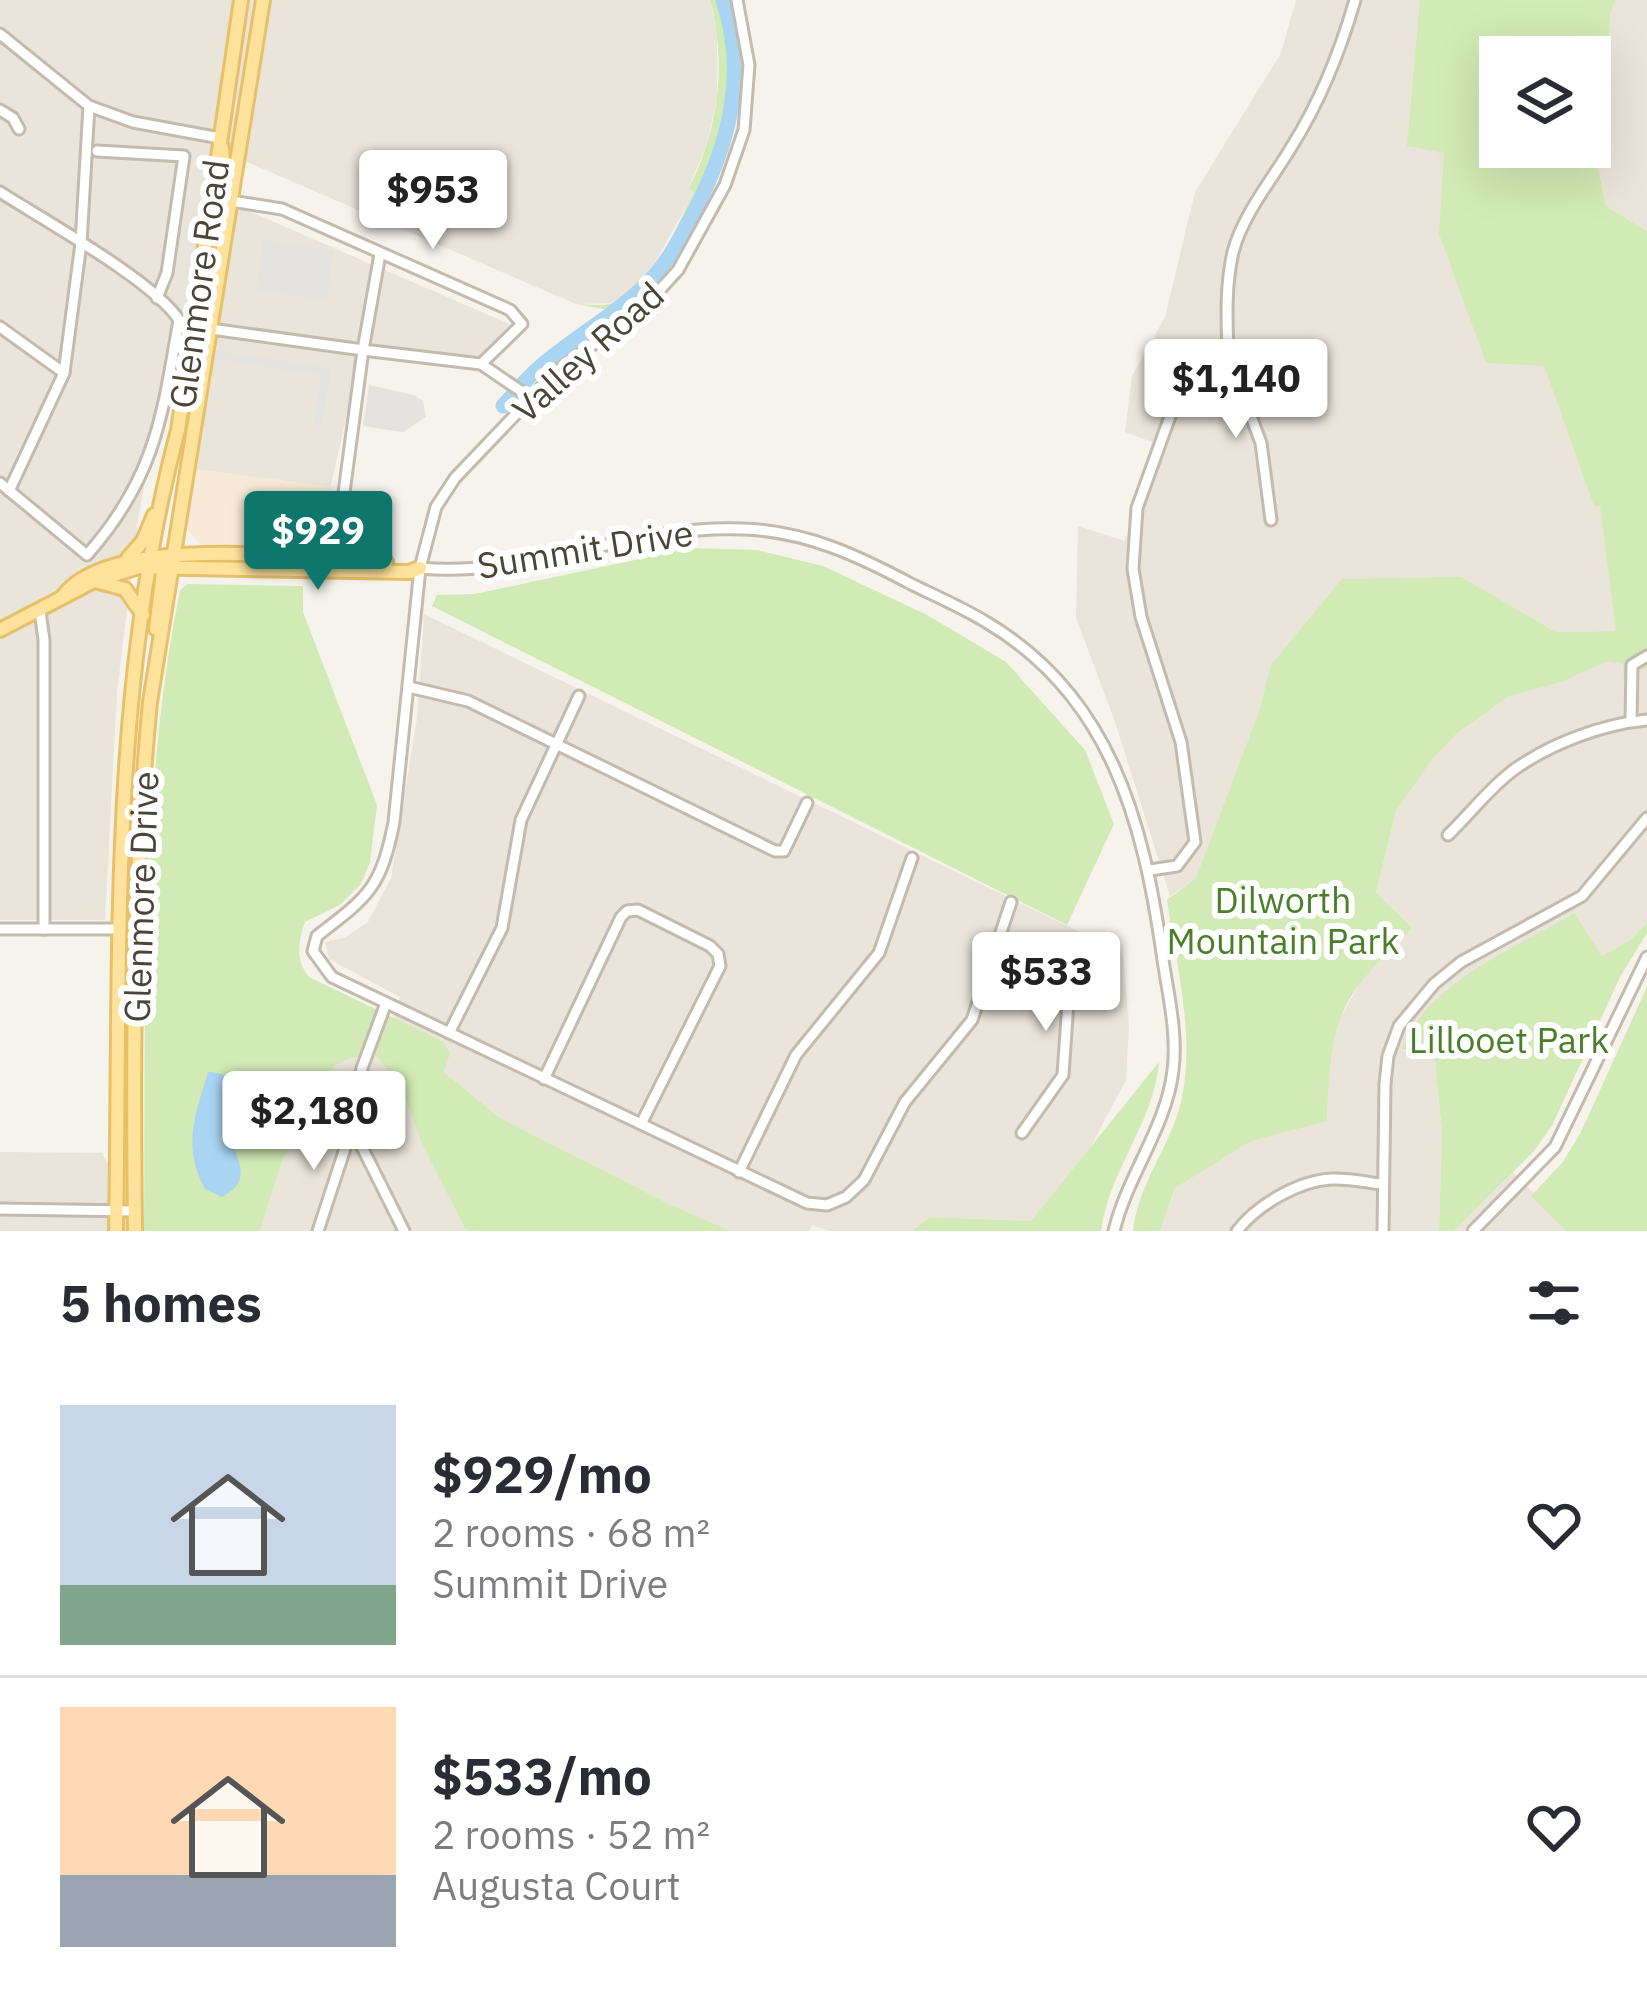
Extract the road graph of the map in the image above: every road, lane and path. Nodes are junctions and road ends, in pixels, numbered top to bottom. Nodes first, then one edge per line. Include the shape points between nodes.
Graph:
1 (241, 0) edge
2 (263, 0) edge
3 (737, 0) edge
4 (1355, 0) edge
5 (0, 34) edge
6 (89, 106) junction
7 (0, 110) edge
8 (19, 129) dead end
9 (220, 138) junction
10 (97, 151) dead end
11 (0, 192) edge
12 (231, 201) junction
13 (226, 230) junction
14 (82, 243) junction
15 (380, 254) junction
16 (160, 300) junction
17 (0, 327) edge
18 (211, 328) junction
19 (363, 350) junction
20 (1228, 355) junction
21 (482, 364) junction
22 (64, 373) junction
23 (531, 398) junction
24 (178, 430) junction
25 (5, 487) edge
26 (161, 497) junction
27 (1271, 520) dead end
28 (180, 522) junction
29 (126, 560) junction
30 (334, 560) junction
31 (164, 561) junction
32 (208, 561) junction
33 (420, 568) junction
34 (94, 581) junction
35 (172, 586) junction
36 (63, 596) junction
37 (40, 610) junction
38 (143, 617) junction
39 (0, 630) edge
40 (1647, 656) edge
41 (409, 687) junction
42 (579, 696) dead end
43 (150, 702) junction
44 (1647, 720) edge
45 (1631, 721) junction
46 (557, 745) junction
47 (807, 803) dead end
48 (1647, 818) edge
49 (1448, 835) dead end
50 (912, 858) dead end
51 (1150, 870) junction
52 (1011, 902) dead end
53 (0, 928) edge
54 (44, 929) junction
55 (117, 929) junction
56 (998, 950) junction
57 (1647, 957) edge
58 (386, 1003) junction
59 (449, 1034) junction
60 (544, 1079) junction
61 (641, 1124) junction
62 (352, 1127) junction
63 (1022, 1133) dead end
64 (739, 1172) junction
65 (1381, 1184) junction
66 (0, 1209) edge
67 (117, 1210) junction
68 (135, 1211) junction
69 (120, 1231) edge
70 (135, 1231) edge
71 (318, 1231) edge
72 (404, 1231) edge
73 (1114, 1231) edge
74 (1238, 1231) edge
75 (1383, 1231) edge
76 (1473, 1231) edge

1 - 9 main road, Glenmore Road
2 - 12 main road, Glenmore Road
3 - 23 street, Valley Road via 747,104 725,185 678,270
4 - 20 street via 1314,109 1234,247
5 - 6 street
6 - 9 street
6 - 14 street
7 - 8 street
9 - 13 main road
9 - 24 main road, Glenmore Road
10 - 16 street via 184,156
11 - 14 street
12 - 13 main road, Glenmore Road
12 - 15 street via 282,209
13 - 18 main road, Glenmore Road
14 - 16 street
14 - 22 street
15 - 19 street
15 - 21 street via 510,310 523,325
16 - 25 street via 178,320 161,424 117,522 87,555
17 - 22 street
18 - 19 street
18 - 28 main road, Glenmore Road
19 - 21 street
19 - 30 street
20 - 27 street via 1261,442
20 - 51 street via 1182,383 1137,508 1133,569 1141,617 1181,742 1195,842 1178,866
21 - 23 street
22 - 25 street
23 - 33 street, Valley Road via 436,507
24 - 26 main road, Glenmore Road
24 - 31 main road
26 - 29 main road via 143,542
26 - 31 main road, Glenmore Road
28 - 31 main road, Glenmore Road
28 - 32 main road
29 - 31 main road
29 - 36 main road via 88,574
30 - 32 main road, Summit Drive
30 - 33 main road, Summit Drive
31 - 32 main road, Summit Drive
31 - 34 main road
31 - 35 main road, Glenmore Drive
31 - 38 main road, Glenmore Drive
31 - 43 main road
32 - 33 main road, Summit Drive
32 - 35 main road
33 - 41 street, Valley Road
33 - 51 street, Summit Drive via 540,561 696,530 799,536 850,552 989,623 1039,661 1111,753
34 - 36 main road
34 - 38 main road via 125,589
35 - 43 main road, Glenmore Drive
36 - 37 main road
37 - 39 main road
37 - 54 street
38 - 55 main road, Glenmore Drive
40 - 45 street via 1633,664
41 - 46 street via 468,701
41 - 58 street, Valley Road via 387,858 375,886 317,936 313,951 332,977
42 - 46 street
43 - 68 main road, Glenmore Drive via 137,892
44 - 45 street
45 - 49 street via 1513,770
46 - 47 street via 775,851 784,851
46 - 59 street via 521,820 502,928
48 - 65 street via 1582,896 1462,962 1415,1003 1388,1056
50 - 64 street via 879,952 796,1055
51 - 73 street, Summit Drive via 1173,1070
52 - 56 street
53 - 54 street
54 - 55 street
55 - 67 main road, Glenmore Drive
56 - 63 street via 1048,975 1068,1002 1064,1075
56 - 64 street via 972,1020 905,1102 864,1180 846,1197 807,1203
57 - 76 street via 1555,1147
58 - 59 street
58 - 62 street
59 - 60 street
60 - 61 street
60 - 61 street via 621,917 638,910 710,946 720,966
61 - 64 street
62 - 71 street
62 - 72 street
65 - 74 street via 1334,1179 1295,1188
65 - 75 street
66 - 67 street
67 - 68 street
67 - 69 main road, Glenmore Drive
68 - 70 main road, Glenmore Drive

